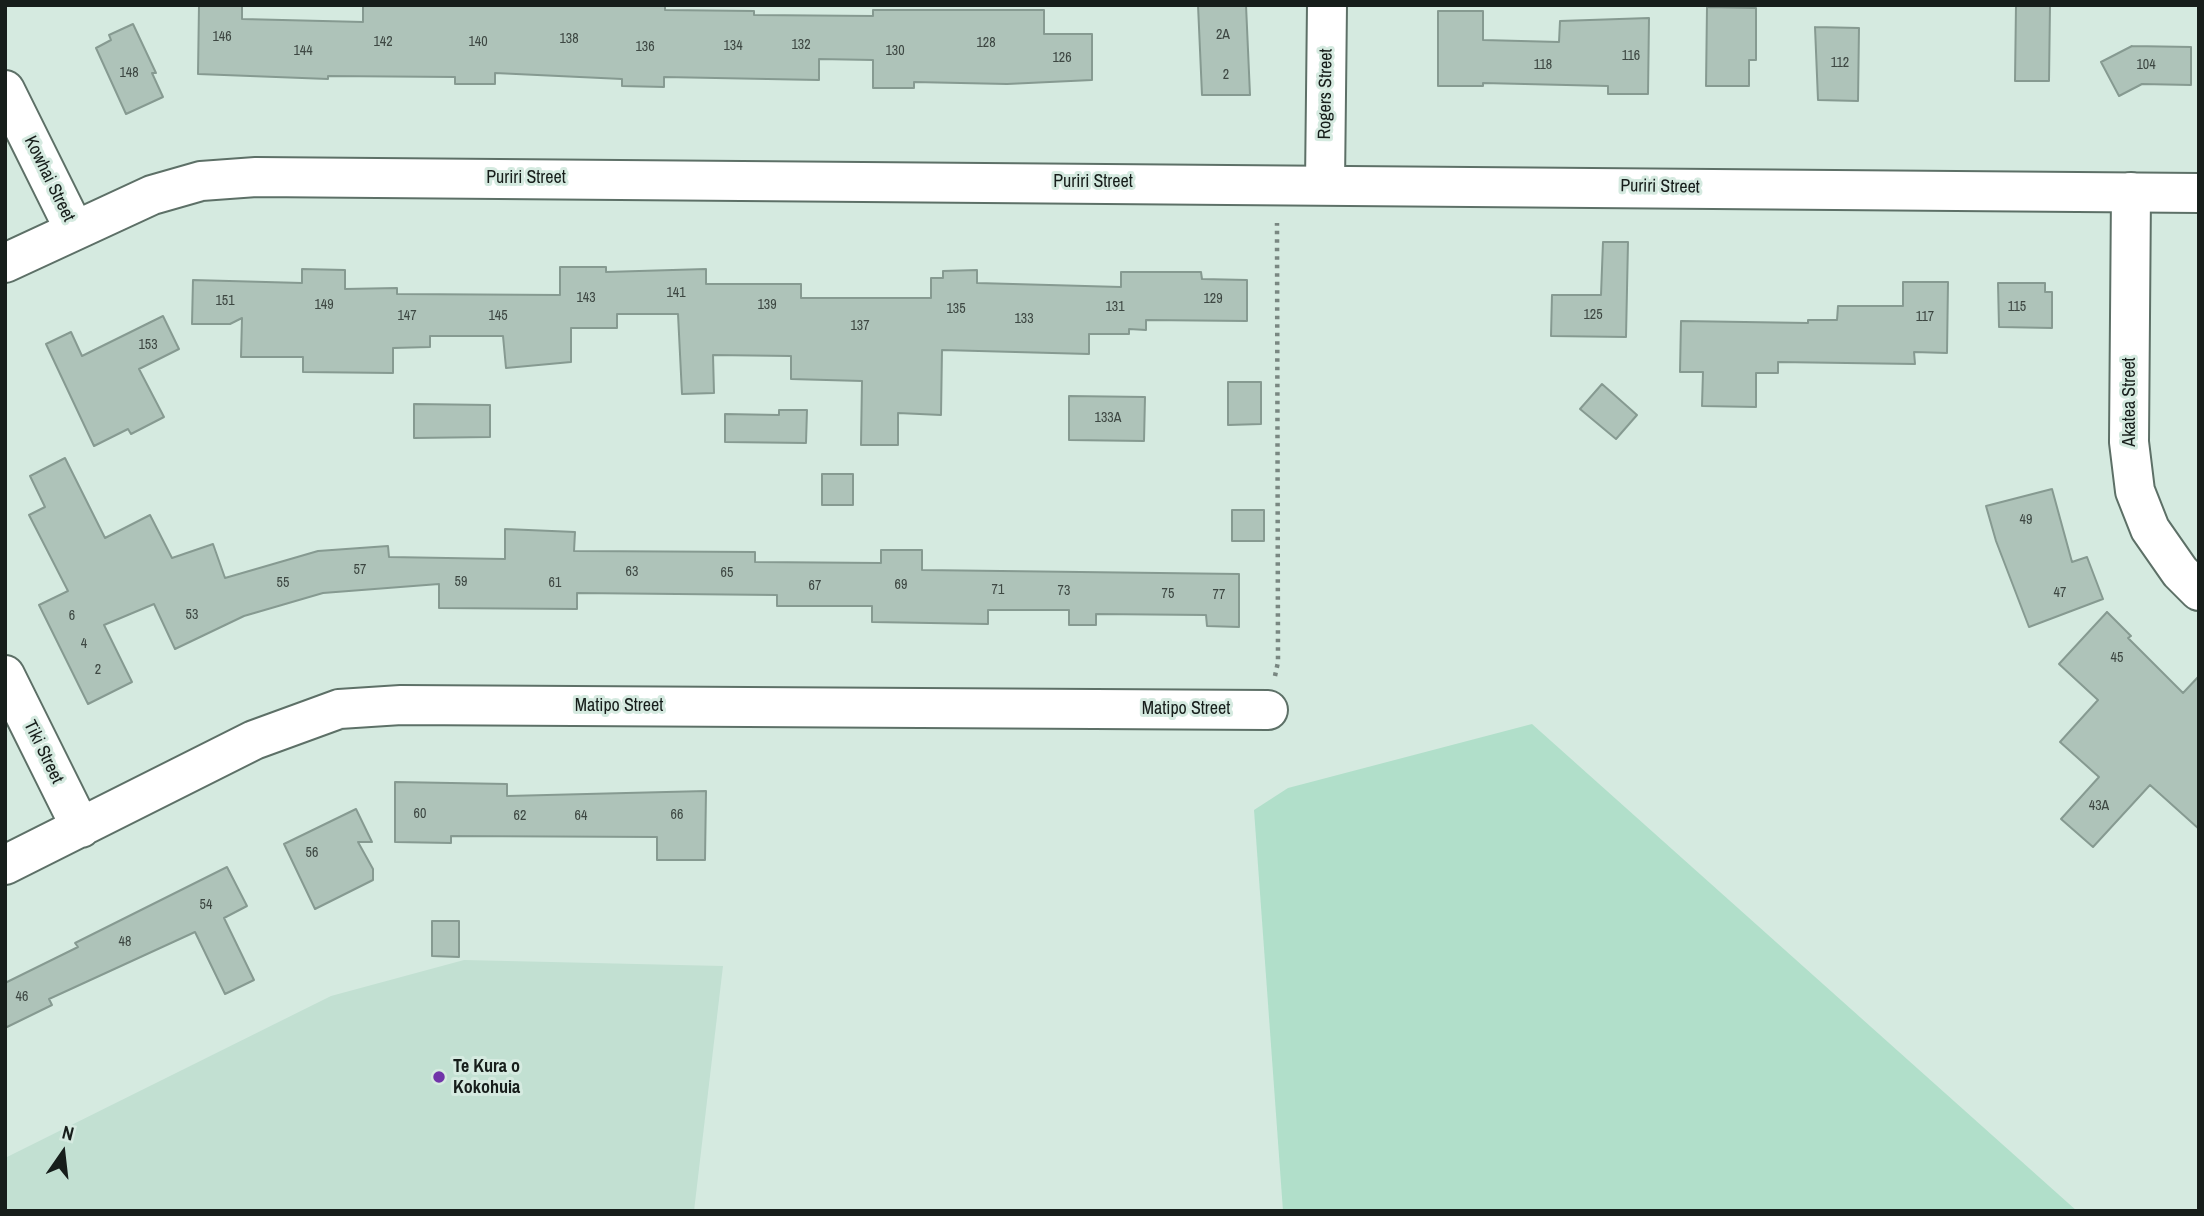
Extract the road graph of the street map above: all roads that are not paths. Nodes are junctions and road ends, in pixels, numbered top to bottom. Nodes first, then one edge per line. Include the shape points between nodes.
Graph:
1 (1327, 5) edge
2 (5, 90) edge
3 (1325, 183) junction
4 (2131, 192) junction
5 (2199, 193) edge
6 (74, 229) junction
7 (5, 264) edge
8 (2199, 591) edge
9 (5, 676) edge
10 (1268, 710) road end
11 (81, 828) junction
12 (5, 865) edge

1 - 3 street, Rogers Street
2 - 6 street, Kowhai Street
3 - 4 street, Puriri Street
3 - 6 street, Puriri Street via 256,177 174,187
4 - 5 street, Puriri Street
4 - 8 street, Akatea Street via 2129,442 2134,491 2150,529
6 - 7 street, Puriri Street
9 - 11 street, Tiki Street
10 - 11 street, Matipo Street via 429,705 339,709 254,740
11 - 12 street, Matipo Street

